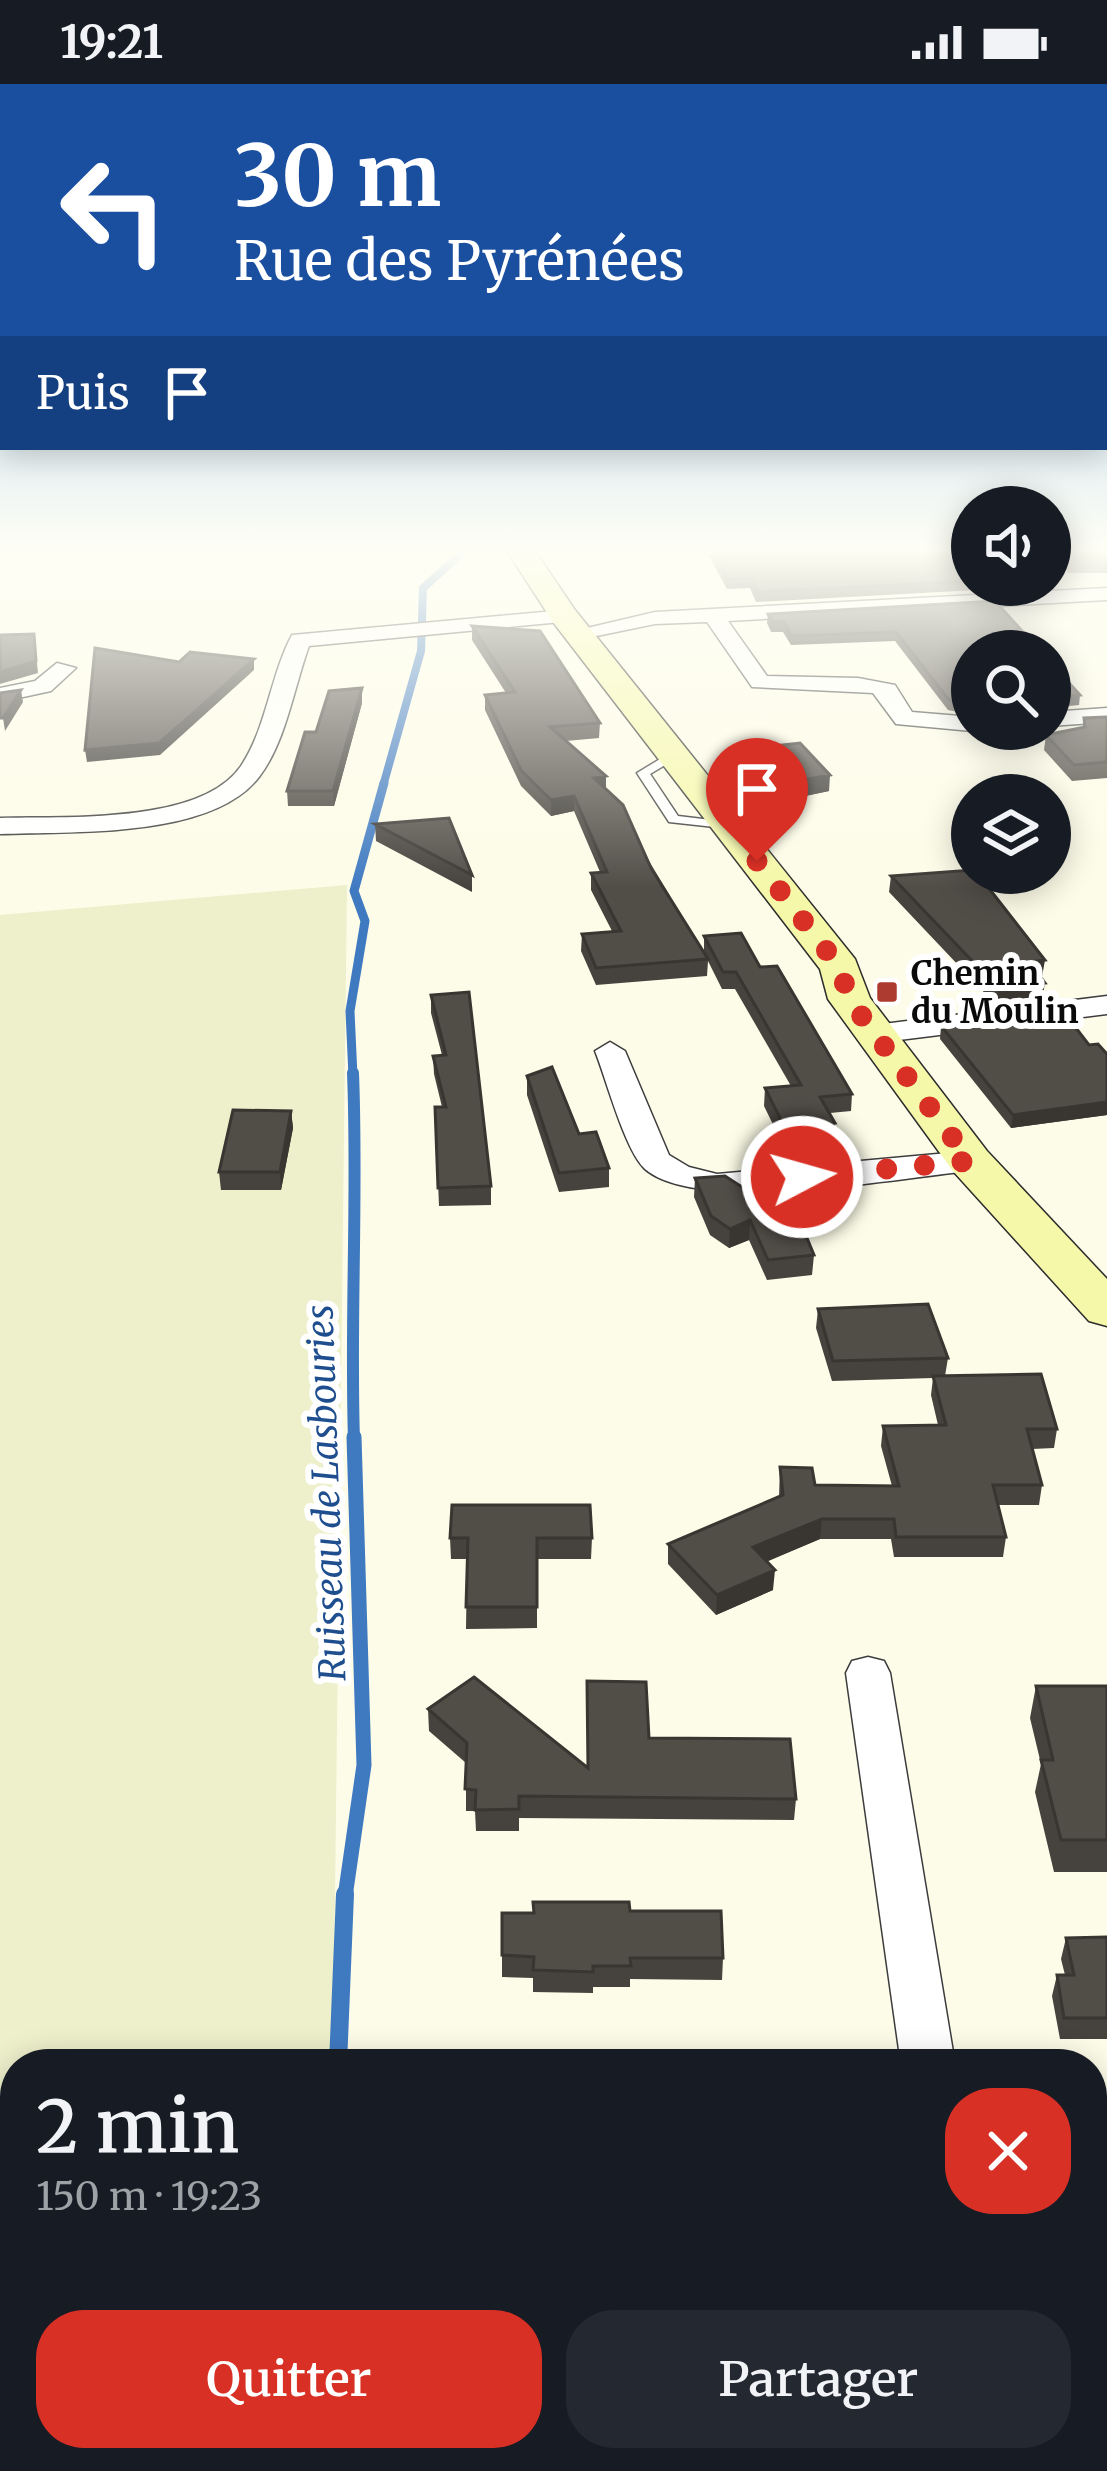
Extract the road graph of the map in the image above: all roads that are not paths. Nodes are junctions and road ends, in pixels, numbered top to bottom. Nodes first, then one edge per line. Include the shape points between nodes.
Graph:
1 (290, 665) edge
2 (603, 665) edge
3 (748, 665) edge
4 (65, 668) dead end
5 (0, 695) edge
6 (1107, 715) edge
7 (1071, 718) edge
8 (951, 722) edge
9 (0, 826) edge
10 (1107, 1005) edge
11 (875, 1034) junction
12 (610, 1051) dead end
13 (970, 1161) junction
14 (1100, 1291) edge
15 (868, 1673) dead end
16 (926, 2049) edge

1 - 9 street via 248,775 227,792 145,818
2 - 11 main road via 840,968 849,999
3 - 8 street via 760,682 812,690 874,686 887,690 904,719
4 - 5 street via 43,686
6 - 7 street
10 - 11 street
11 - 13 main road
12 - 13 street via 655,1160 678,1175 717,1184
13 - 14 main road
15 - 16 street

